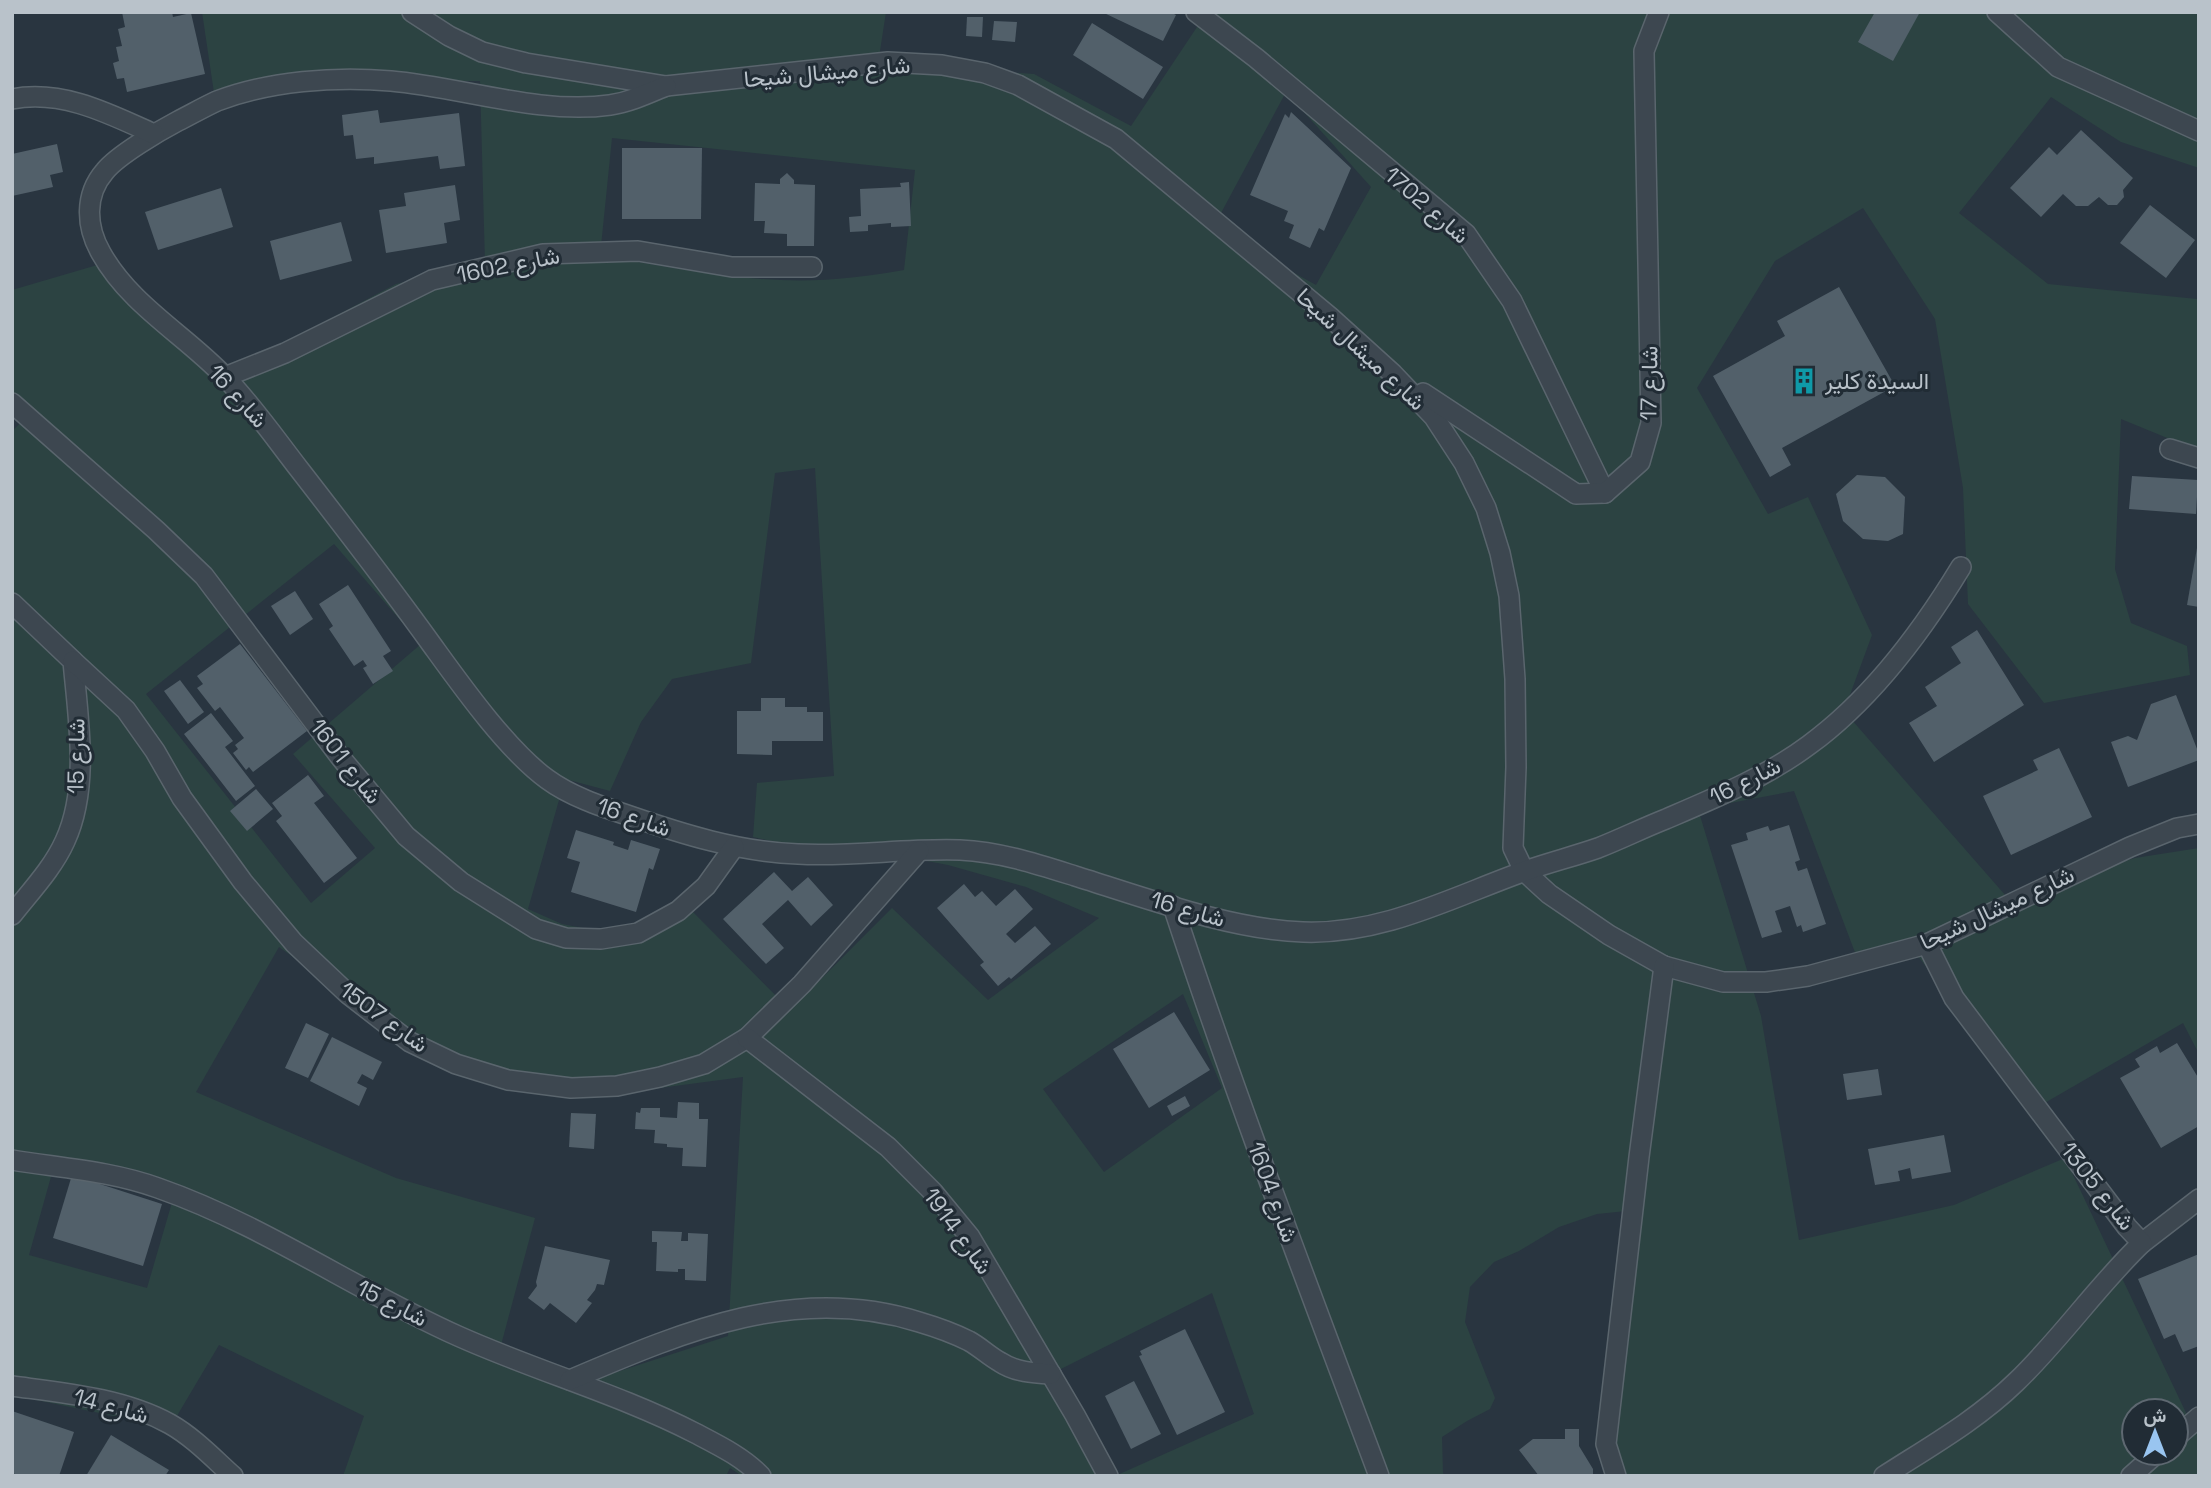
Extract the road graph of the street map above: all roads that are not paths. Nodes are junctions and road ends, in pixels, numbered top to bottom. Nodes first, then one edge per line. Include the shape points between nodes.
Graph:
1 (412, 12) edge
2 (1196, 12) edge
3 (1659, 12) edge
4 (1997, 12) edge
5 (666, 86) junction
6 (12, 99) edge
7 (2199, 131) edge
8 (154, 134) junction
9 (811, 267) dead end
10 (1393, 374) junction
11 (225, 376) junction
12 (12, 403) edge
13 (2170, 449) dead end
14 (2199, 458) edge
15 (1605, 493) junction
16 (1961, 567) dead end
17 (12, 603) edge
18 (73, 661) junction
19 (2199, 824) edge
20 (734, 847) junction
21 (919, 851) junction
22 (1524, 872) junction
23 (1173, 906) junction
24 (12, 915) edge
25 (1927, 944) junction
26 (1664, 967) junction
27 (747, 1038) junction
28 (12, 1160) edge
29 (2199, 1199) edge
30 (2142, 1243) junction
31 (1051, 1374) junction
32 (570, 1380) junction
33 (12, 1386) edge
34 (233, 1476) edge
35 (761, 1476) edge
36 (1108, 1476) edge
37 (1379, 1476) edge
38 (1616, 1476) edge
39 (1884, 1476) edge

1 - 5 street, شارع ميشال شيحا via 482,52
2 - 15 street, شارع 1702 via 1466,234 1512,301
3 - 15 street, شارع 17 via 1644,51 1651,423 1640,462
4 - 7 street via 2058,67
5 - 8 street, شارع 16 via 634,100 603,106 548,105 391,81 322,81 270,87 218,101
5 - 10 street, شارع ميشال شيحا via 888,62 942,65 1018,85 1116,139
6 - 8 street via 58,97
8 - 11 street, شارع 16 via 105,171 87,220 110,269 150,312
9 - 11 street, شارع 1602 via 732,267 638,251 543,254 432,280 285,354
10 - 15 street via 1576,494
10 - 22 street, شارع ميشال شيحا via 1434,416 1464,463 1486,508 1500,553 1515,679 1513,848
11 - 20 street, شارع 16 via 513,748 547,779 592,803
12 - 20 street, شارع 1601 via 204,576 406,836 461,882 516,917 566,938 638,933 678,911 706,886
13 - 14 street
16 - 22 street, شارع 16 via 1886,673 1813,743 1765,774 1707,801 1599,848
17 - 18 street
18 - 24 street, شارع 15 via 80,768 75,811 65,842
18 - 27 street, شارع 1507 via 126,710 243,882 294,943 348,994 410,1042 456,1065 508,1080 572,1088 617,1086 660,1077 704,1064
19 - 25 street, شارع ميشال شيحا via 2130,847
20 - 21 street, شارع 16 via 799,855
21 - 23 street, شارع 16 via 960,850 1029,860
21 - 27 street, شارع 1507 via 802,984
22 - 23 street, شارع 16 via 1406,917 1354,929 1307,933 1256,928
22 - 26 street, شارع ميشال شيحا via 1609,935
23 - 37 street, شارع 1604 via 1271,1189
25 - 26 street, شارع ميشال شيحا via 1808,976 1766,982 1723,982
25 - 30 street, شارع 1305 via 1954,998
26 - 38 street via 1606,1444
27 - 31 street, شارع 1914 via 888,1147 933,1192 970,1237
28 - 32 street, شارع 15 via 90,1170 157,1188 232,1219 459,1336
29 - 30 street
30 - 39 street, شارع 1305 via 2015,1383 1976,1416
31 - 32 street via 1002,1364 971,1342 937,1327 889,1312 845,1307 749,1315
31 - 36 street, شارع 1914
32 - 35 street, شارع 15 via 724,1447
33 - 34 street, شارع 14 via 136,1409 170,1424

